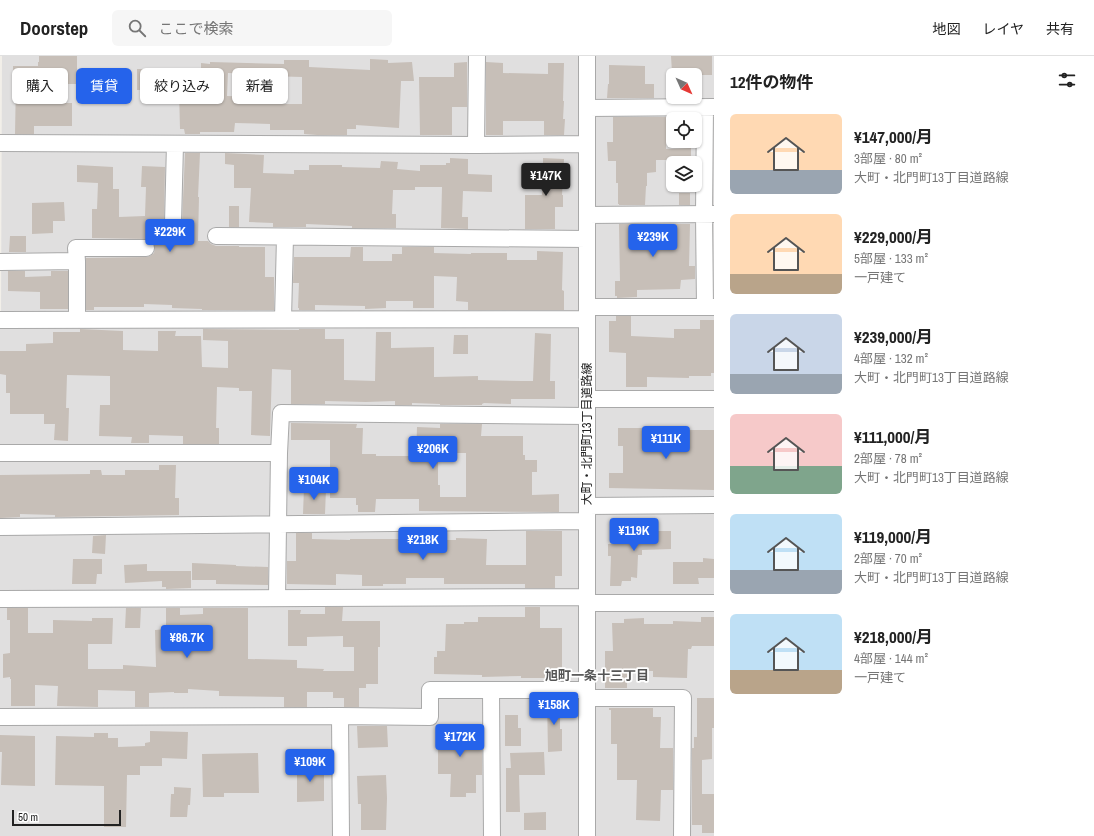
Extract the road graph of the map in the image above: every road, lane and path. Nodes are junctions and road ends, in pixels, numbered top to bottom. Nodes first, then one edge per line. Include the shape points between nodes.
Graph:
1 (477, 56) edge
2 (587, 56) edge
3 (587, 108) junction
4 (709, 108) edge
5 (0, 143) edge
6 (175, 144) junction
7 (587, 144) junction
8 (476, 145) junction
9 (709, 214) edge
10 (587, 215) junction
11 (173, 223) dead end
12 (216, 236) dead end
13 (285, 237) junction
14 (587, 239) junction
15 (146, 248) dead end
16 (77, 261) junction
17 (0, 262) edge
18 (710, 307) edge
19 (587, 313) junction
20 (283, 319) junction
21 (0, 320) edge
22 (77, 320) junction
23 (587, 399) junction
24 (714, 399) edge
25 (587, 416) junction
26 (0, 453) edge
27 (279, 453) junction
28 (714, 505) edge
29 (587, 513) junction
30 (278, 524) junction
31 (0, 527) edge
32 (277, 598) junction
33 (0, 599) edge
34 (587, 600) junction
35 (714, 603) edge
36 (490, 690) junction
37 (587, 694) junction
38 (340, 716) junction
39 (0, 717) edge
40 (341, 836) edge
41 (492, 836) edge
42 (587, 836) edge
43 (682, 836) edge

1 - 8 street
2 - 3 street, 大町・北門町13丁目道路線
3 - 4 street
3 - 7 street, 大町・北門町13丁目道路線
4 - 9 street
5 - 6 street
6 - 8 street
6 - 11 street
7 - 8 street
7 - 10 street, 大町・北門町13丁目道路線
9 - 10 street
9 - 18 street
10 - 14 street, 大町・北門町13丁目道路線
12 - 13 street
13 - 14 street
13 - 20 street
14 - 19 street, 大町・北門町13丁目道路線
15 - 16 street via 76,248
16 - 17 street
16 - 22 street
18 - 19 street
19 - 20 street
19 - 23 street, 大町・北門町13丁目道路線
20 - 22 street
21 - 22 street
23 - 24 street
23 - 25 street, 大町・北門町13丁目道路線
25 - 27 street via 281,413
25 - 29 street, 大町・北門町13丁目道路線
26 - 27 street
27 - 30 street
28 - 29 street
29 - 30 street
29 - 34 street, 大町・北門町13丁目道路線
30 - 31 street
30 - 32 street
32 - 33 street
32 - 34 street
34 - 35 street
34 - 37 street, 大町・北門町13丁目道路線
36 - 37 street
36 - 38 street via 430,690 430,717
36 - 41 street
37 - 42 street, 大町・北門町13丁目道路線
37 - 43 street via 683,698
38 - 39 street
38 - 40 street

